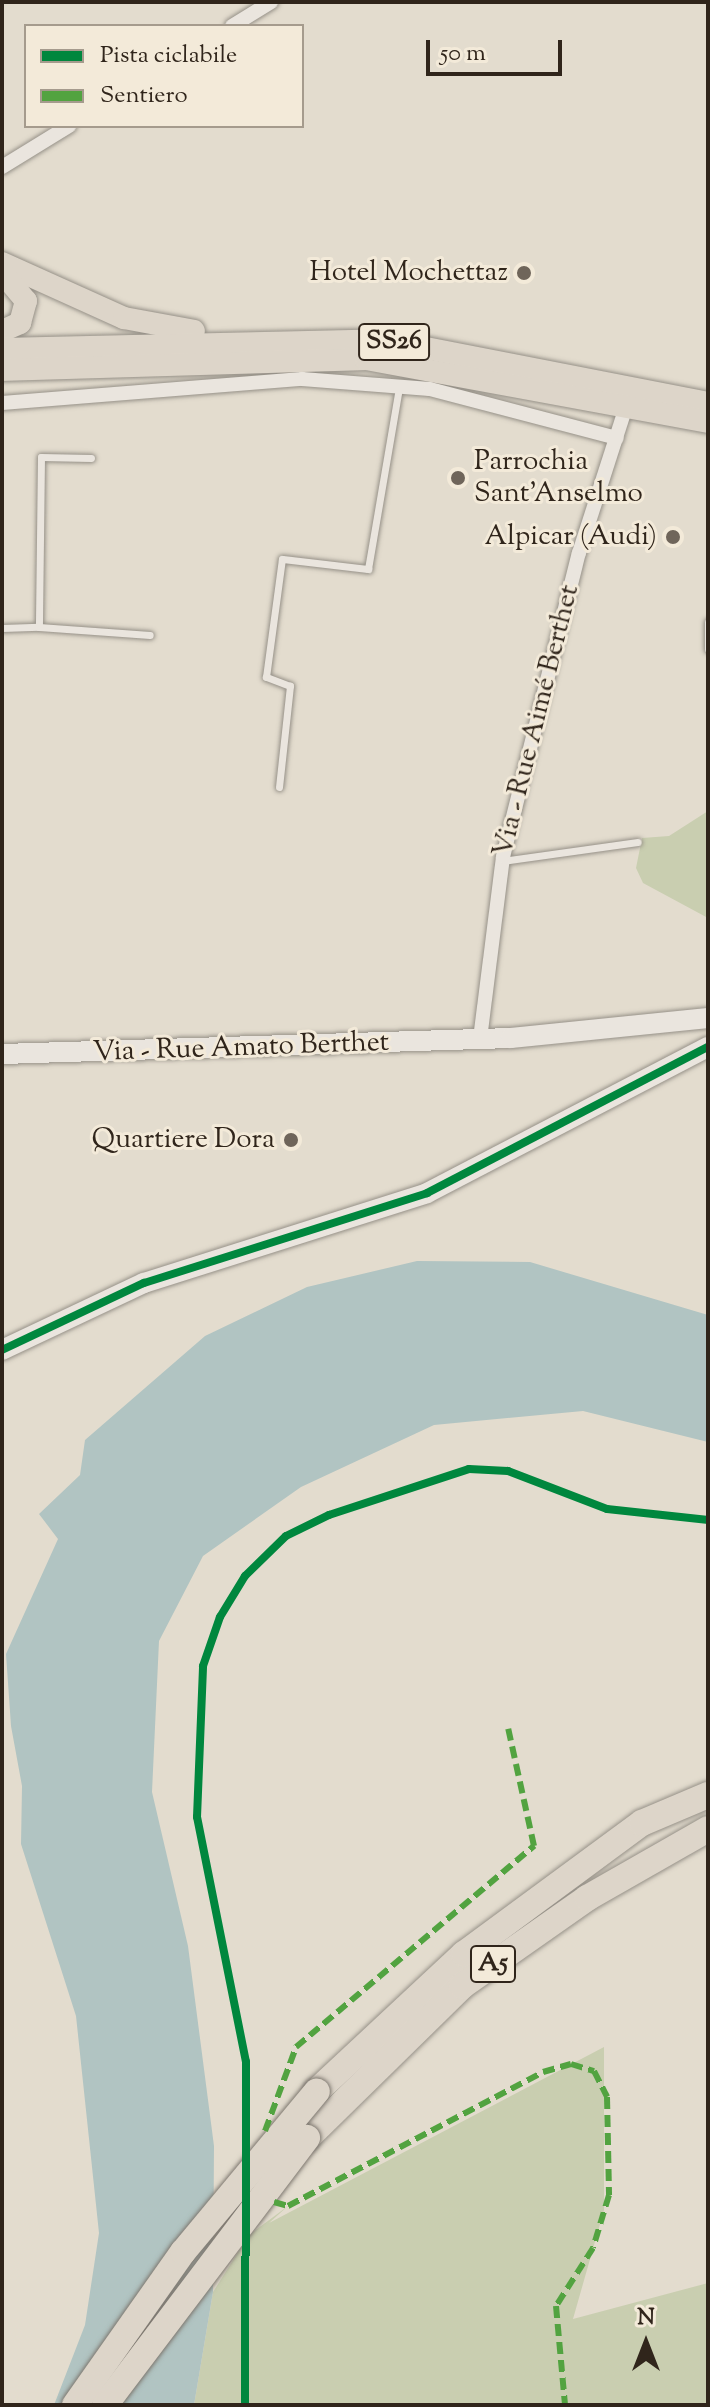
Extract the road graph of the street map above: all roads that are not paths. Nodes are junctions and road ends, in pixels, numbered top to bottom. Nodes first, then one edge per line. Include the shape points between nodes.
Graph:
1 (271, 2) edge
2 (235, 24) edge
3 (66, 128) edge
4 (2, 167) edge
5 (7, 270) edge
6 (2, 331) edge
7 (258, 339) junction
8 (2, 349) edge
9 (2, 370) edge
10 (399, 386) junction
11 (2, 403) edge
12 (708, 403) edge
13 (625, 410) junction
14 (708, 422) edge
15 (617, 438) junction
16 (91, 458) dead end
17 (708, 622) edge
18 (39, 627) junction
19 (2, 628) edge
20 (150, 635) dead end
21 (708, 649) edge
22 (279, 787) dead end
23 (638, 842) dead end
24 (502, 861) junction
25 (708, 1018) edge
26 (480, 1039) junction
27 (708, 1047) edge
28 (2, 1054) edge
29 (2, 1350) edge
30 (708, 1795) edge
31 (708, 1829) edge
32 (75, 2405) edge
33 (105, 2405) edge

1 - 2 street
3 - 4 street
5 - 6 main road via 26,301 20,323
5 - 7 main road via 124,318
7 - 8 main road, SS26
7 - 12 main road, SS26 via 384,340
9 - 13 main road via 366,359
10 - 11 street via 302,379
10 - 15 street
10 - 22 lane via 368,569 282,559 266,677 290,686
13 - 14 main road
13 - 15 street, Via - Rue Aimé Berthet
15 - 24 street, Via - Rue Aimé Berthet via 579,553
16 - 18 lane via 41,457
17 - 21 lane
18 - 19 lane
18 - 20 lane
23 - 24 lane
24 - 26 street, Via - Rue Aimé Berthet
25 - 26 street, Via - Rue Amato Berthet
26 - 28 street, Via - Rue Amato Berthet
27 - 29 street via 427,1193 144,1283
30 - 32 highway, A5, bridge via 642,1823 464,1954 317,2091 183,2252
31 - 33 highway, A5, bridge via 587,1898 462,1986 307,2138

